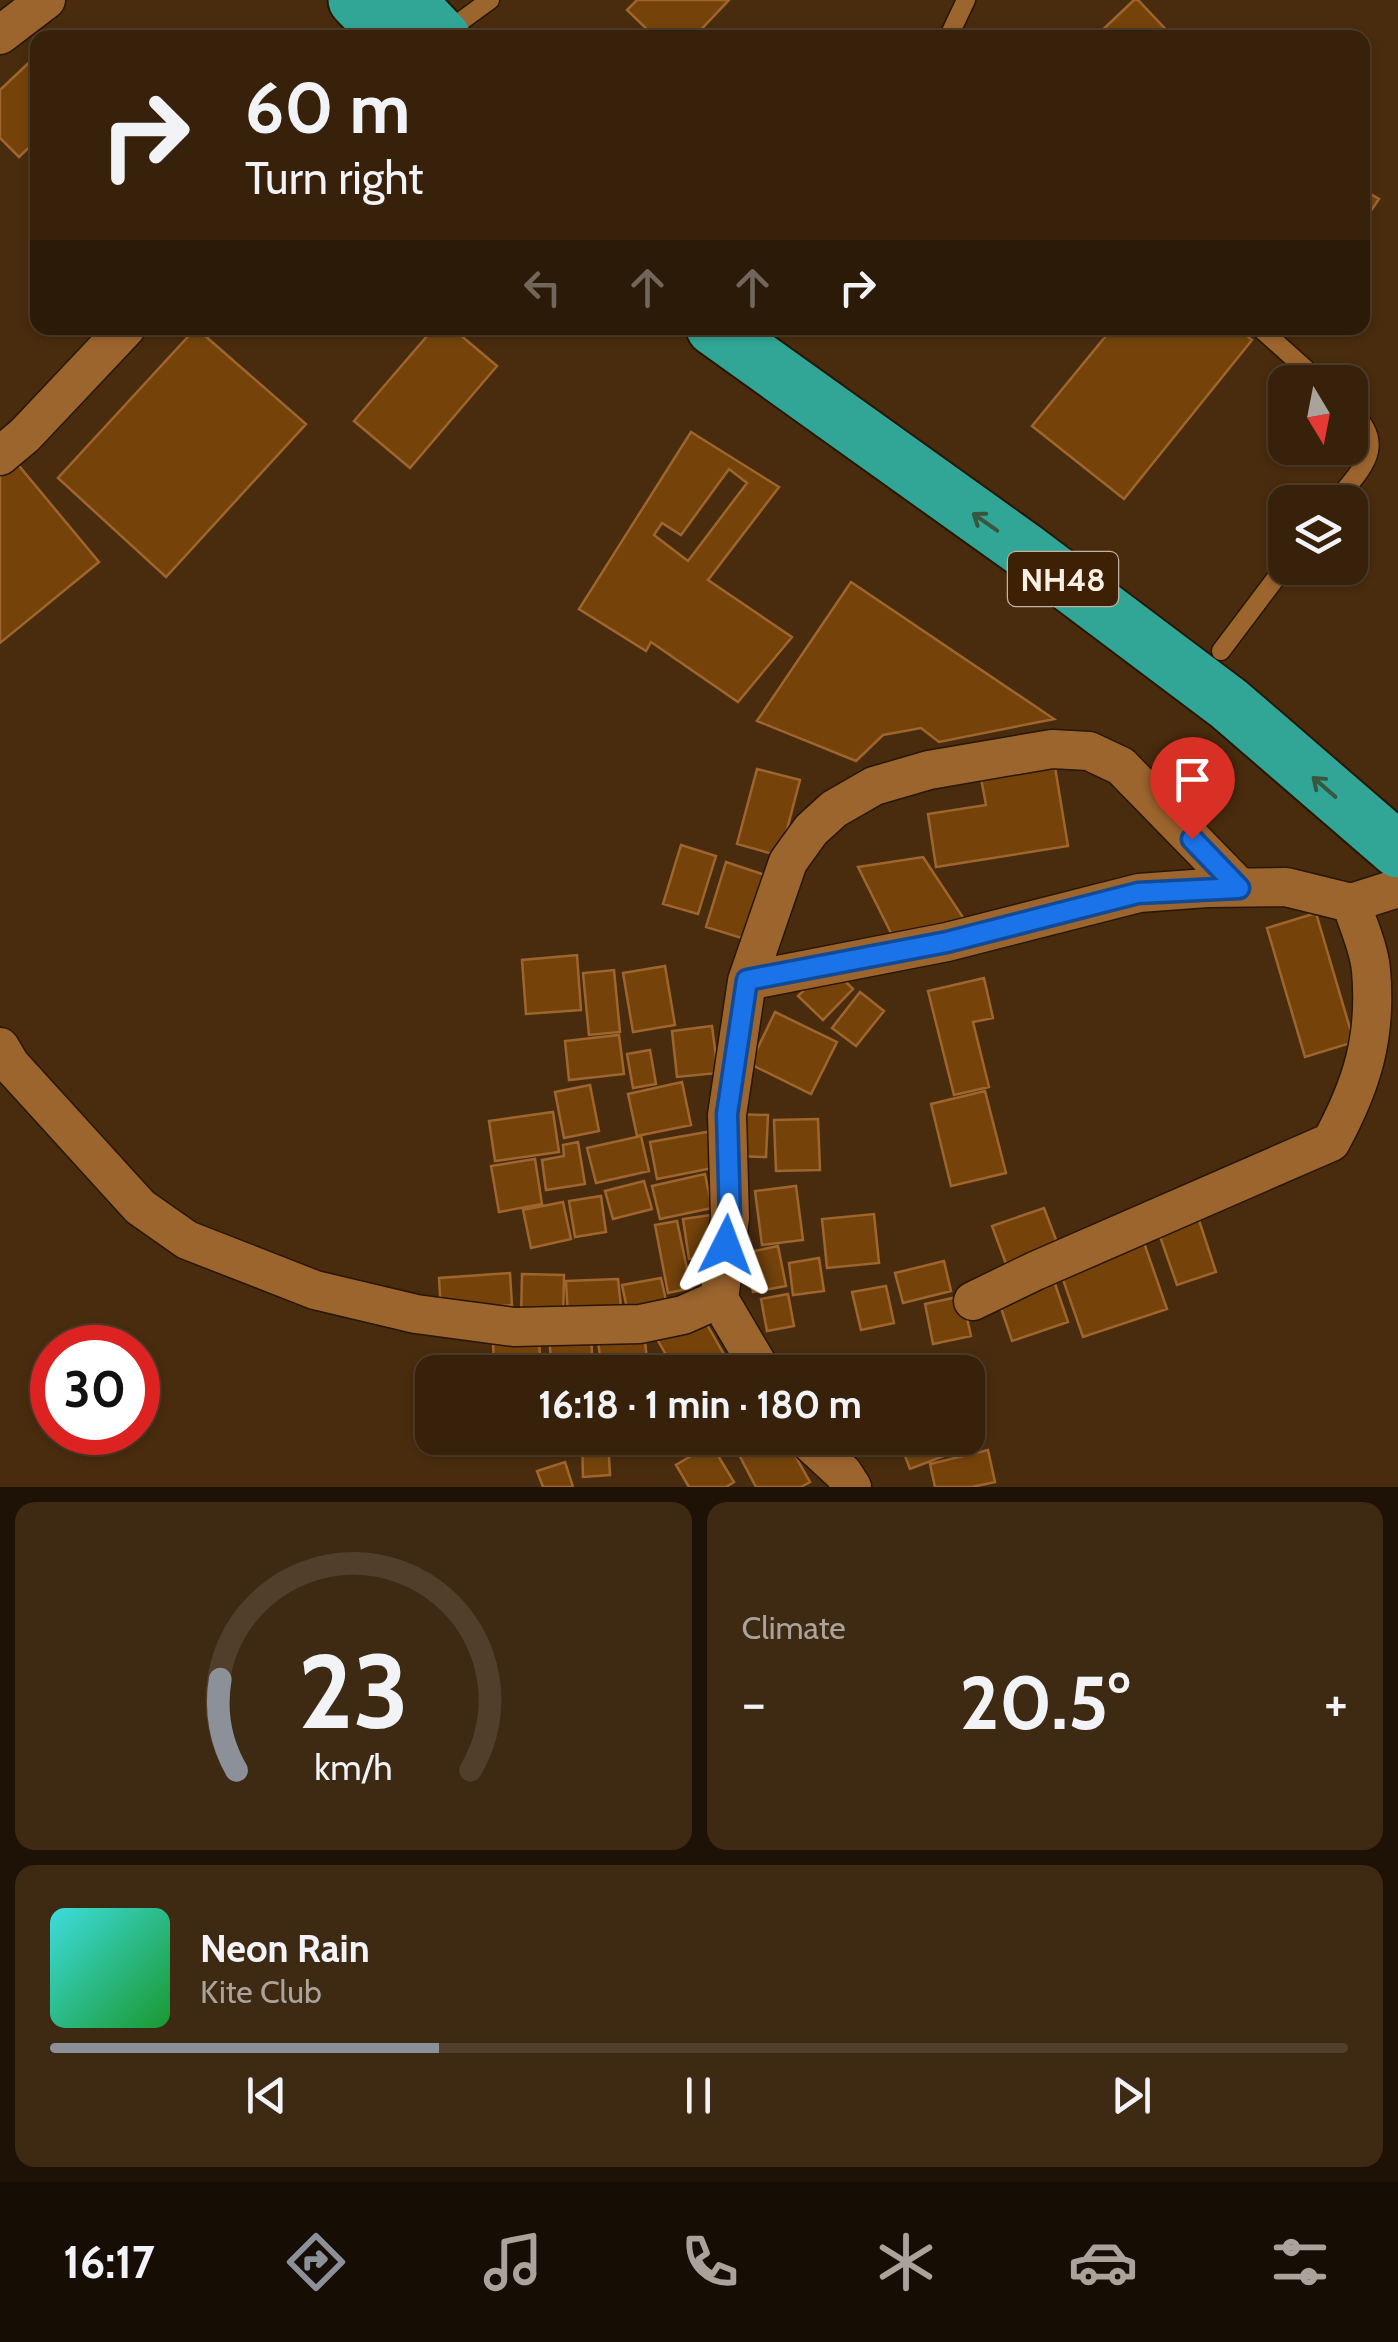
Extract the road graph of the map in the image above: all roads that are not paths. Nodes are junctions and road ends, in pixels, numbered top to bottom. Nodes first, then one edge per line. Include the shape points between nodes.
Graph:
1 (46, 0) edge
2 (356, 0) edge
3 (490, 0) edge
4 (966, 0) edge
5 (421, 28) edge
6 (952, 30) edge
7 (0, 35) edge
8 (119, 335) edge
9 (724, 335) edge
10 (786, 335) edge
11 (1268, 335) edge
12 (1301, 365) edge
13 (1368, 434) edge
14 (0, 456) edge
15 (1368, 461) edge
16 (1365, 465) edge
17 (1349, 485) edge
18 (1271, 585) edge
19 (1221, 651) junction
20 (1398, 800) edge
21 (1398, 850) edge
22 (1239, 888) junction
23 (1398, 888) edge
24 (1351, 903) junction
25 (747, 980) junction
26 (0, 1047) edge
27 (719, 1299) junction
28 (974, 1300) dead end
29 (752, 1355) edge
30 (823, 1455) edge
31 (852, 1487) edge

1 - 7 street
2 - 5 highway
3 - 5 lane
4 - 6 lane
8 - 14 street
21 -> 9 highway, NH48 via 1228,704
10 - 19 highway, NH48
11 - 12 lane
13 - 15 lane
16 - 17 lane
18 - 19 lane
19 - 20 highway, NH48
22 - 24 street via 1286,887
22 - 25 street via 1138,893 947,942
22 - 25 street via 1121,766 1089,751 1052,749 929,770 874,786 810,830 788,862
23 - 24 street
24 - 28 street via 1371,967 1370,1048 1331,1142
25 - 27 street via 727,1114 730,1218
26 - 27 street via 140,1207 187,1240 315,1290 514,1328 640,1324 683,1316
27 - 29 street
30 - 31 street

